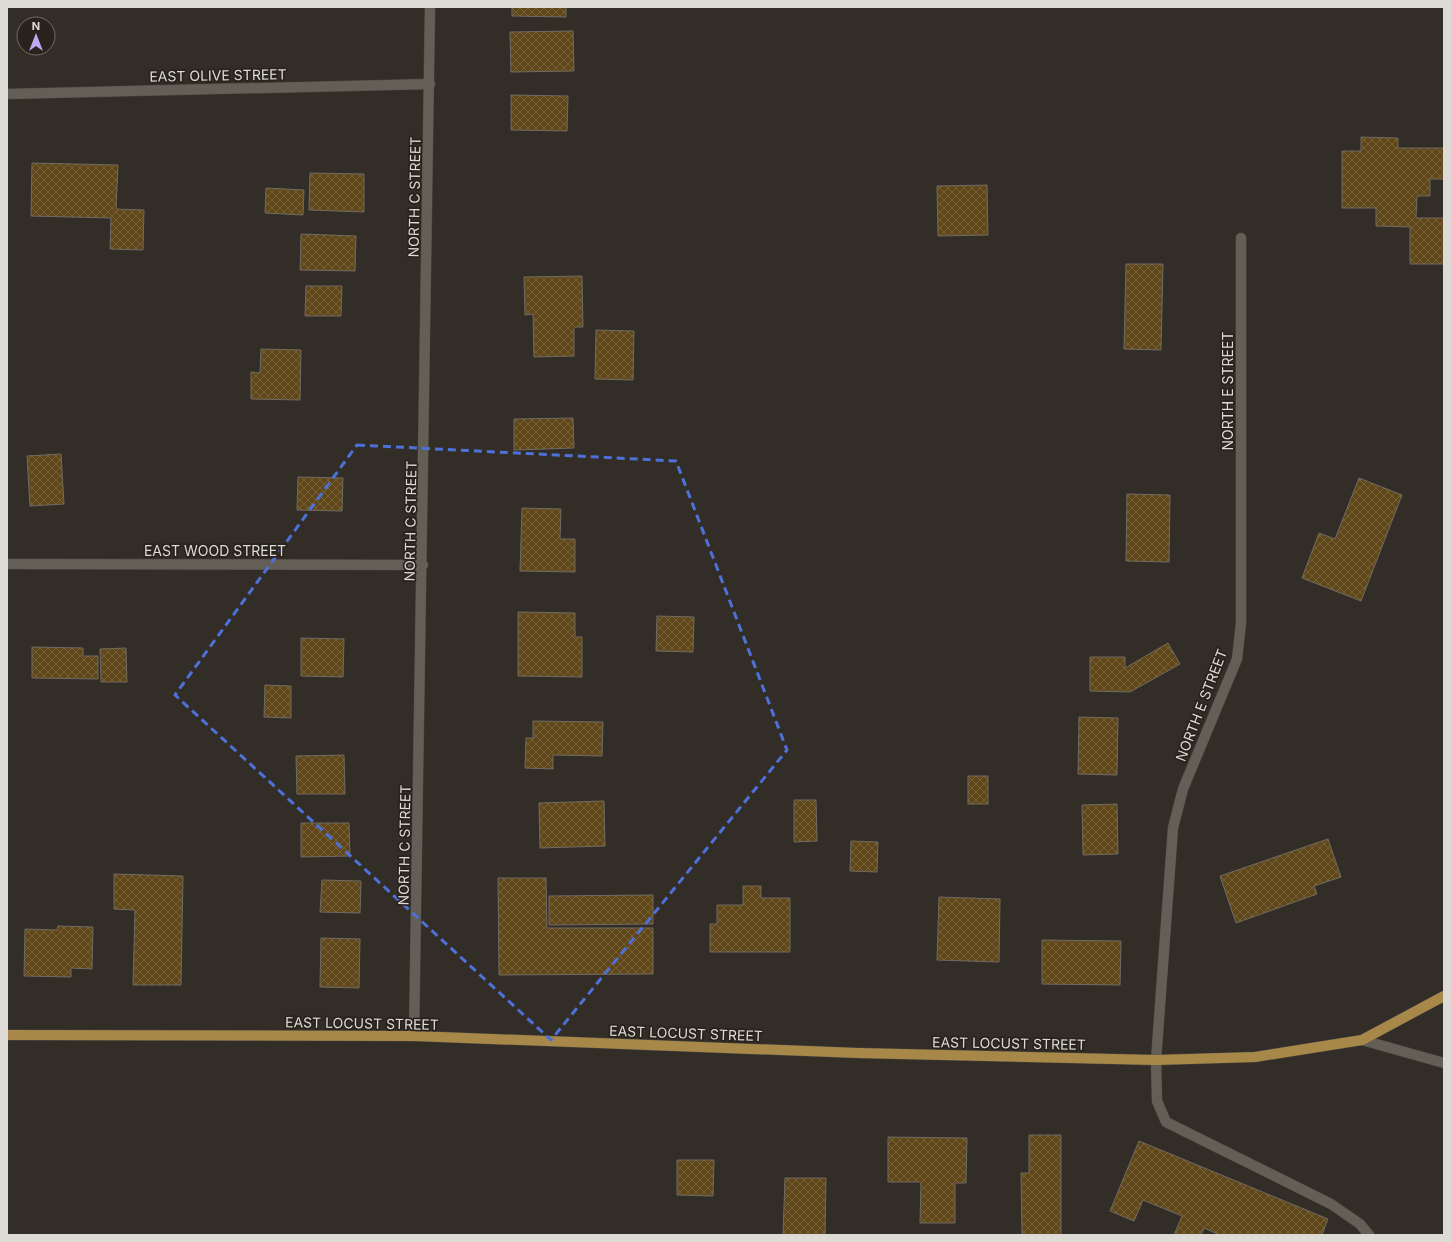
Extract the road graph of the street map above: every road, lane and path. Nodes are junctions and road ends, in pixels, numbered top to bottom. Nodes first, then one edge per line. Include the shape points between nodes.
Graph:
1 (430, 7) edge
2 (430, 84) junction
3 (7, 94) edge
4 (1241, 238) dead end
5 (7, 564) edge
6 (423, 565) junction
7 (1444, 996) edge
8 (7, 1035) edge
9 (414, 1036) junction
10 (1362, 1040) junction
11 (1156, 1060) junction
12 (1444, 1063) edge
13 (1369, 1235) edge

1 - 2 street, NORTH C STREET
2 - 3 street, EAST OLIVE STREET
2 - 6 street, NORTH C STREET
4 - 11 street, NORTH E STREET via 1241,623 1237,659 1183,789 1173,828
5 - 6 street, EAST WOOD STREET
6 - 9 street, NORTH C STREET
7 - 10 main road, EAST LOCUST STREET
8 - 9 main road, EAST LOCUST STREET
9 - 11 main road, EAST LOCUST STREET via 858,1053
10 - 11 main road, EAST LOCUST STREET via 1255,1057
10 - 12 street
11 - 13 street, NORTH E STREET via 1157,1101 1166,1122 1331,1204 1360,1224

